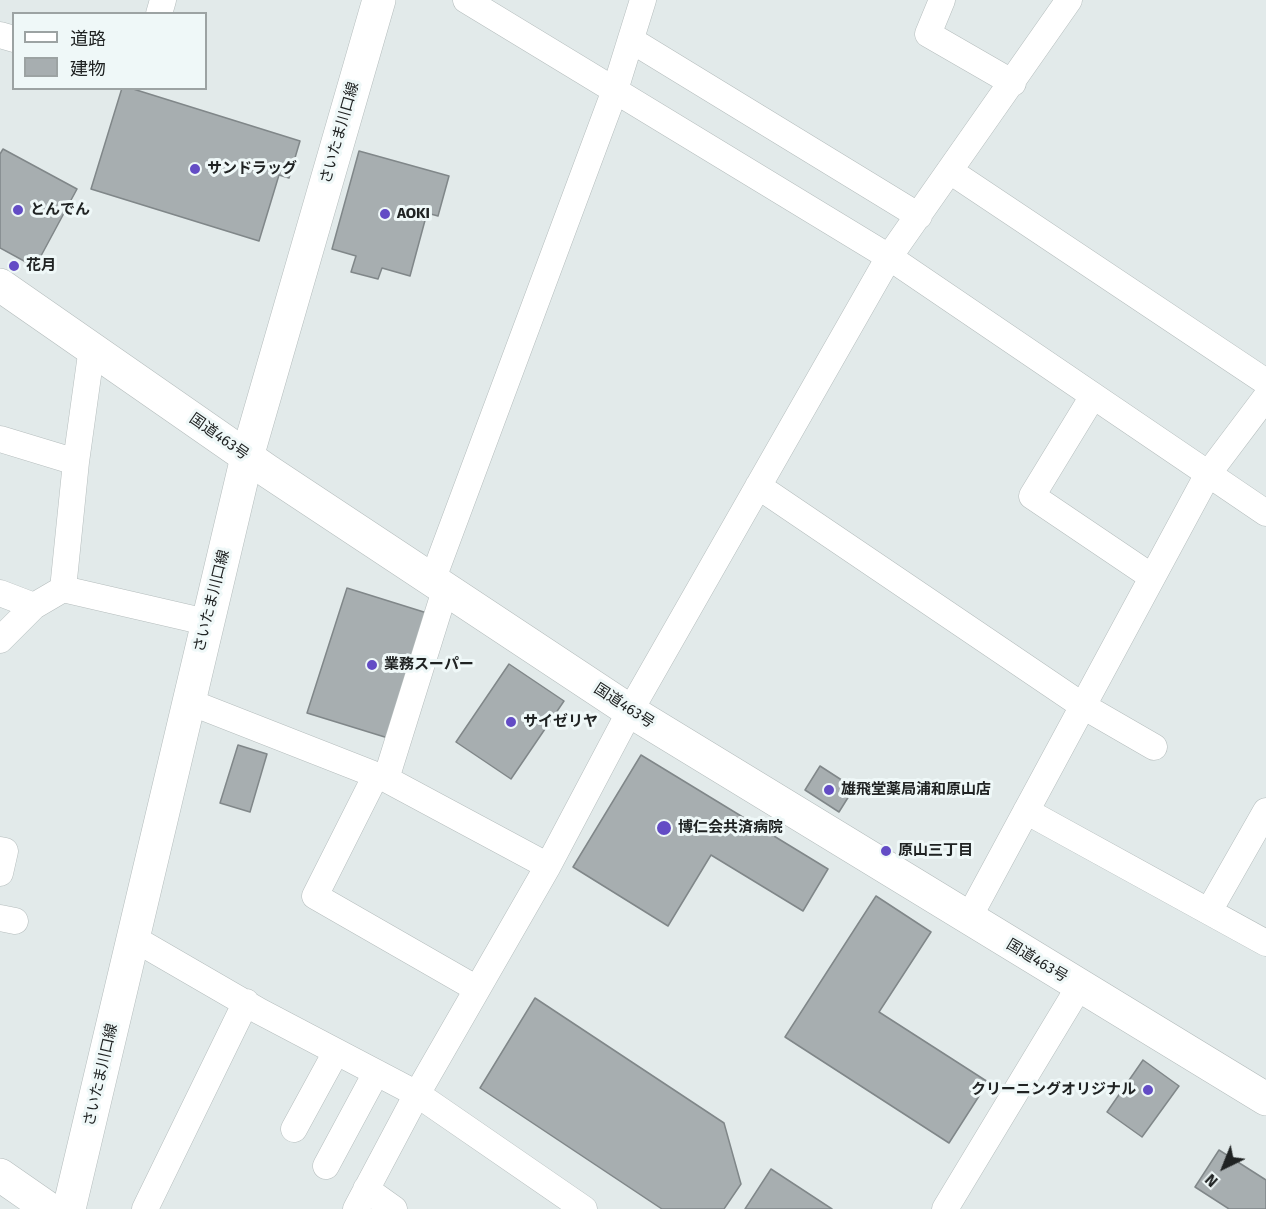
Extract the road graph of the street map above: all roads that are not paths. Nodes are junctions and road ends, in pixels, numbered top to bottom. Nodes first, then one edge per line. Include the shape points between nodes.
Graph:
1 (379, 0) edge
2 (466, 0) edge
3 (643, 0) edge
4 (942, 0) edge
5 (1069, 0) edge
6 (631, 40) junction
7 (1013, 83) junction
8 (615, 90) junction
9 (950, 171) junction
10 (919, 216) junction
11 (889, 257) junction
12 (0, 285) edge
13 (92, 347) junction
14 (1266, 382) edge
15 (1093, 396) junction
16 (1266, 397) edge
17 (0, 439) edge
18 (247, 457) junction
19 (76, 462) junction
20 (1208, 474) junction
21 (758, 486) junction
22 (1266, 513) edge
23 (1152, 577) junction
24 (438, 585) junction
25 (63, 589) junction
26 (0, 593) edge
27 (34, 606) junction
28 (206, 622) junction
29 (0, 640) edge
30 (187, 701) junction
31 (1083, 706) junction
32 (630, 711) junction
33 (1154, 747) dead end
34 (381, 777) junction
35 (1026, 811) junction
36 (1266, 811) edge
37 (0, 850) edge
38 (548, 866) junction
39 (0, 873) edge
40 (1209, 911) junction
41 (968, 919) junction
42 (133, 938) junction
43 (1266, 943) edge
44 (1079, 987) junction
45 (477, 989) junction
46 (246, 1002) junction
47 (336, 1052) junction
48 (376, 1073) junction
49 (417, 1094) junction
50 (1266, 1100) edge
51 (294, 1129) dead end
52 (326, 1166) dead end
53 (0, 1175) edge
54 (361, 1199) edge
55 (49, 1209) edge
56 (69, 1209) edge
57 (145, 1209) edge
58 (394, 1209) edge
59 (584, 1209) edge
60 (945, 1209) edge

1 - 18 main road, さいたま川口線
2 - 8 street
3 - 6 street
4 - 7 street via 928,34
5 - 7 street
6 - 8 street
6 - 10 street
7 - 9 street
8 - 11 street
8 - 24 street
9 - 10 street
9 - 14 street
10 - 11 street
11 - 15 street
11 - 21 street
12 - 13 main road, 国道463号
13 - 18 main road, 国道463号
13 - 19 street
15 - 20 street
15 - 23 street via 1032,496
16 - 20 street
17 - 19 street
18 - 24 main road, 国道463号
18 - 28 main road, さいたま川口線
19 - 25 street
20 - 22 street
20 - 23 street
21 - 31 street
21 - 32 street
23 - 31 street
24 - 32 main road, 国道463号
24 - 34 street
25 - 27 street
25 - 28 street
26 - 27 street
27 - 29 street
28 - 30 main road, さいたま川口線
30 - 34 street
30 - 42 main road, さいたま川口線
31 - 33 street
31 - 35 street
32 - 38 street
32 - 41 main road, 国道463号
34 - 38 street
34 - 45 street via 315,896
35 - 40 street
35 - 41 street
36 - 40 street
37 - 39 street via 4,852
38 - 45 street
40 - 43 street
41 - 44 main road, 国道463号
42 - 46 street
42 - 56 main road, さいたま川口線
44 - 50 main road, 国道463号
44 - 60 street
45 - 49 street
46 - 47 street
46 - 57 street
47 - 48 street
47 - 51 street
48 - 49 street
48 - 52 street
49 - 54 street
49 - 59 street
53 - 55 main road
54 - 58 street

